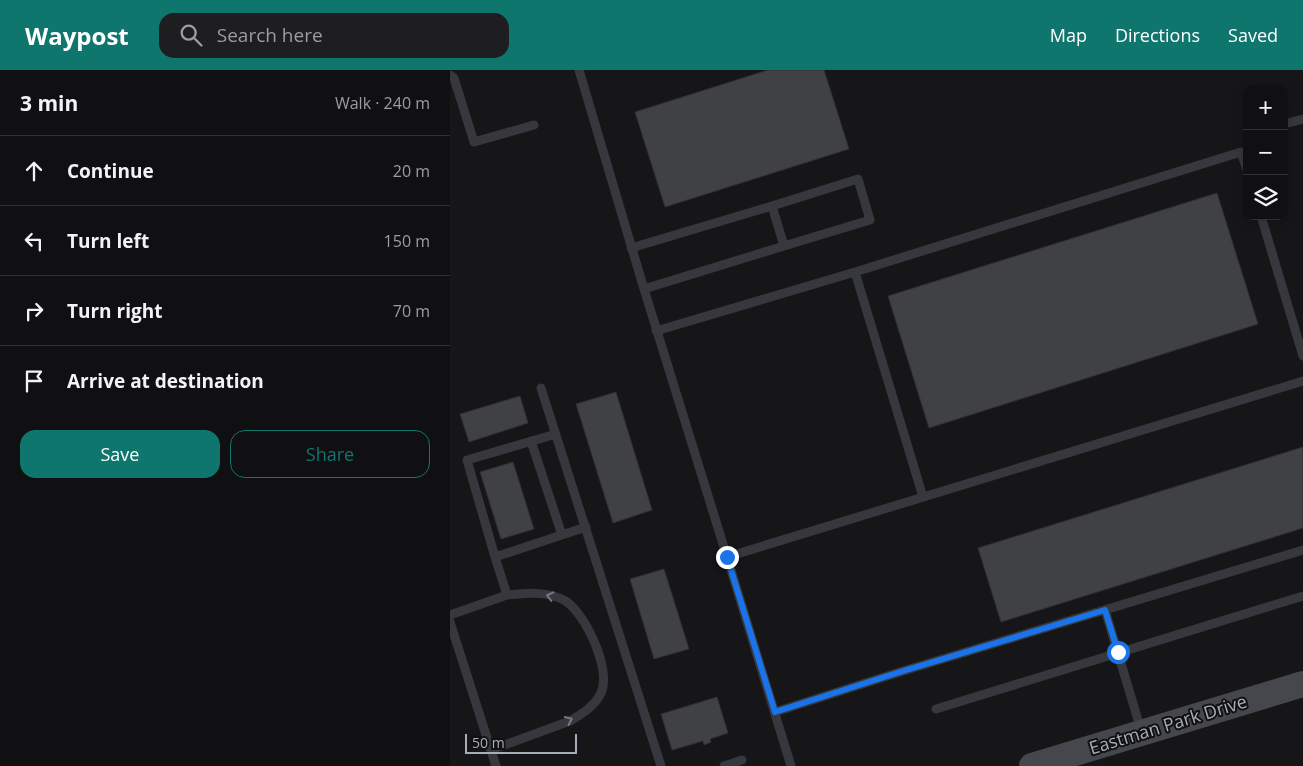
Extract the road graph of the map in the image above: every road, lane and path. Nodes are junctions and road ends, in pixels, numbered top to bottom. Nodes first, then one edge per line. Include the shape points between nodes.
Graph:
1 (579, 70) edge
2 (450, 75) edge
3 (1303, 118) edge
4 (1288, 123) edge
5 (534, 125) dead end
6 (1243, 149) edge
7 (1241, 152) junction
8 (1243, 158) edge
9 (772, 206) junction
10 (1262, 220) edge
11 (784, 246) junction
12 (631, 248) junction
13 (855, 272) junction
14 (644, 289) junction
15 (656, 330) junction
16 (1303, 356) edge
17 (1303, 381) edge
18 (541, 388) dead end
19 (556, 434) junction
20 (531, 441) junction
21 (922, 497) junction
22 (586, 527) junction
23 (562, 535) junction
24 (1303, 550) edge
25 (495, 556) junction
26 (727, 557) junction
27 (507, 595) junction
28 (1303, 596) edge
29 (1105, 610) junction
30 (450, 615) edge
31 (450, 622) edge
32 (1118, 652) junction
33 (1303, 684) edge
34 (936, 709) dead end
35 (775, 712) junction
36 (1141, 733) junction
37 (491, 750) junction
38 (742, 760) dead end
39 (496, 766) edge
40 (661, 766) edge
41 (724, 766) edge
42 (791, 766) edge
43 (1032, 766) edge

1 - 12 lane
2 - 5 lane via 454,78 474,142
3 - 4 lane
6 - 7 lane
7 - 8 lane
7 - 13 lane
9 - 11 lane
9 - 11 lane via 858,179 870,220
9 - 12 lane
10 - 16 lane
11 - 14 lane
12 - 14 lane
13 - 15 lane
13 - 21 lane
14 - 15 lane
15 - 26 lane
17 - 21 lane
18 - 19 lane
19 - 20 lane
19 - 22 lane
20 - 23 lane
20 - 25 lane via 467,460
21 - 26 lane
22 - 23 lane
22 - 40 lane
23 - 25 lane
24 - 29 lane
25 - 27 lane
26 - 35 lane
27 - 30 lane
37 -> 27 lane via 581,715 602,692 604,682 596,646 571,605 552,595
28 - 32 lane
29 - 32 lane
29 - 35 lane
31 - 37 lane
32 - 34 lane
32 - 36 lane
33 - 36 street, Eastman Park Drive
35 - 42 lane
36 - 43 street, Eastman Park Drive
37 - 39 lane
38 - 41 lane

